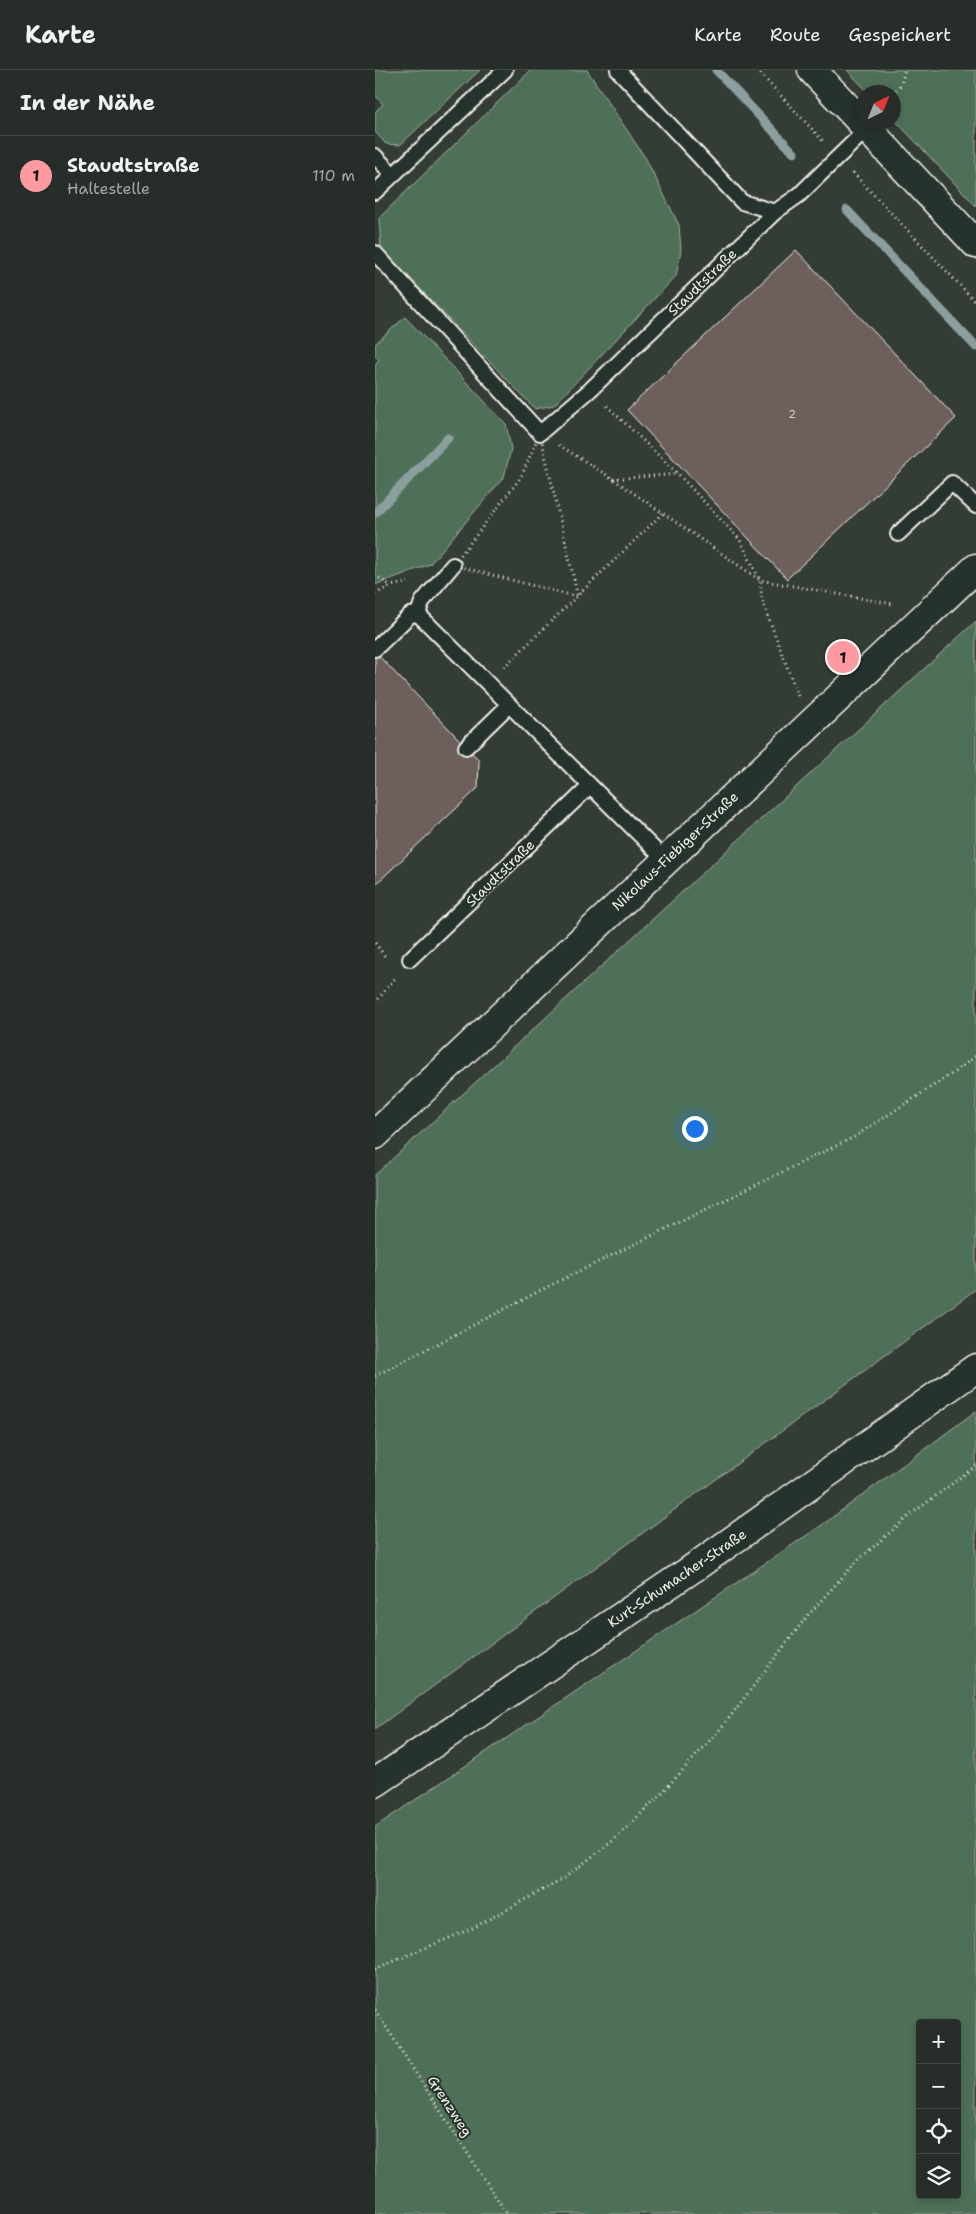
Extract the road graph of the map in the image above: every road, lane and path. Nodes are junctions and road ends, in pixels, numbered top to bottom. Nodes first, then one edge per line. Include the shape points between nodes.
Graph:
1 (505, 70) edge
2 (618, 70) edge
3 (757, 70) edge
4 (812, 70) edge
5 (905, 70) edge
6 (900, 85) edge
7 (856, 117) edge
8 (866, 130) edge
9 (868, 130) edge
10 (375, 156) edge
11 (839, 158) junction
12 (393, 175) junction
13 (375, 192) edge
14 (775, 212) junction
15 (976, 244) edge
16 (375, 253) edge
17 (976, 302) edge
18 (590, 390) junction
19 (544, 436) junction
20 (556, 443) dead end
21 (678, 474) junction
22 (613, 479) junction
23 (976, 506) edge
24 (663, 513) junction
25 (898, 534) dead end
26 (453, 565) junction
27 (976, 568) edge
28 (375, 575) edge
29 (760, 580) junction
30 (391, 586) dead end
31 (577, 597) junction
32 (931, 611) junction
33 (418, 614) junction
34 (375, 649) edge
35 (487, 683) junction
36 (509, 705) junction
37 (808, 725) junction
38 (466, 747) dead end
39 (590, 786) junction
40 (665, 860) junction
41 (410, 960) joint
42 (375, 1003) edge
43 (976, 1056) edge
44 (375, 1135) edge
45 (976, 1368) edge
46 (375, 1376) edge
47 (976, 1466) edge
48 (375, 1782) edge
49 (375, 1969) edge
50 (375, 2010) edge
51 (507, 2214) edge

1 - 12 lane
2 - 14 lane via 742,202
3 - 11 path
4 - 7 street
5 - 6 path
8 - 11 lane, Staudtstraße
9 - 15 street
10 - 12 lane
11 - 14 lane, Staudtstraße
11 - 17 path
12 - 13 lane
14 - 18 lane, Staudtstraße
16 - 19 lane
18 - 19 lane, Staudtstraße
18 - 21 path
19 - 26 path via 521,477
19 - 31 path
20 - 22 path
21 - 22 path
21 - 29 path via 740,540
22 - 24 path
23 - 25 lane via 953,483
24 - 29 path
24 - 31 path
26 - 31 path
26 - 33 lane via 423,602
27 - 32 street, Nikolaus-Fiebiger-Straße
28 - 30 path
29 - 32 path
29 - 37 path via 762,600
31 - 35 path
32 - 37 street, Nikolaus-Fiebiger-Straße
33 - 34 lane via 410,615
33 - 35 lane
35 - 36 lane
36 - 38 lane
36 - 39 lane
37 - 40 street, Nikolaus-Fiebiger-Straße
39 - 40 lane
39 - 41 lane, Staudtstraße
40 - 44 street, Nikolaus-Fiebiger-Straße
41 - 42 path
43 - 46 path via 855,1137 551,1285
45 - 48 street, Kurt-Schumacher-Straße via 691,1569
47 - 49 path via 856,1562 808,1615 722,1727 614,1840 565,1878 473,1928
50 - 51 path, Grenzweg

